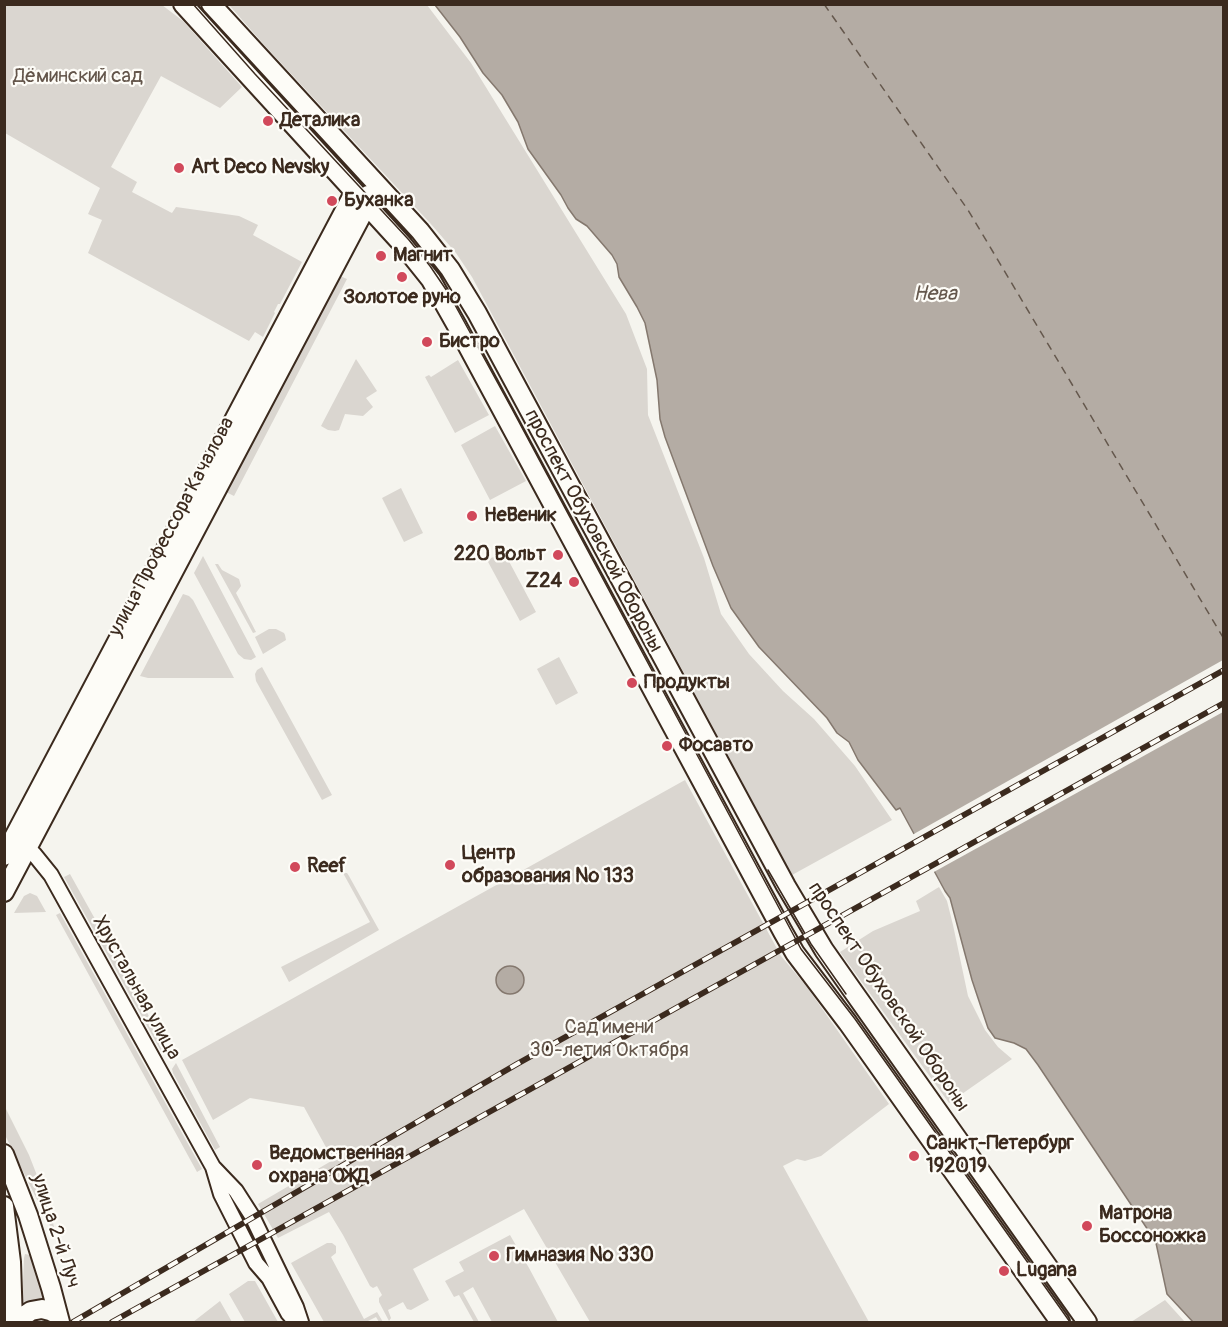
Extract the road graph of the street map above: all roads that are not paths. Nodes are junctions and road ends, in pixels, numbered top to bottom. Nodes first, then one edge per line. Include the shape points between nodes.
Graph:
1 (183, 4) edge
2 (211, 4) edge
3 (371, 179) junction
4 (360, 199) junction
5 (22, 842) junction
6 (4, 856) edge
7 (4, 892) edge
8 (4, 1154) edge
9 (4, 1206) edge
10 (59, 1319) edge
11 (14, 1323) edge
12 (299, 1323) edge
13 (1060, 1323) edge
14 (1087, 1323) edge

1 - 4 main road, проспект Обуховской Обороны
2 - 3 main road, проспект Обуховской Обороны
3 - 4 main road, улица Профессора Качалова
3 - 14 main road, проспект Обуховской Обороны via 420,231 463,289 756,833 824,950
4 - 5 main road, улица Профессора Качалова
4 - 13 main road, проспект Обуховской Обороны via 431,280 795,953
5 - 6 main road, улица Профессора Качалова
5 - 7 main road, улица Профессора Качалова
5 - 12 street, Хрустальная улица via 51,875 213,1167 221,1194 256,1263
8 - 10 main road, улица 2-й Луч via 28,1215
9 - 11 main road, улица 2-й Луч
10 - 11 main road via 42,1309 31,1311

